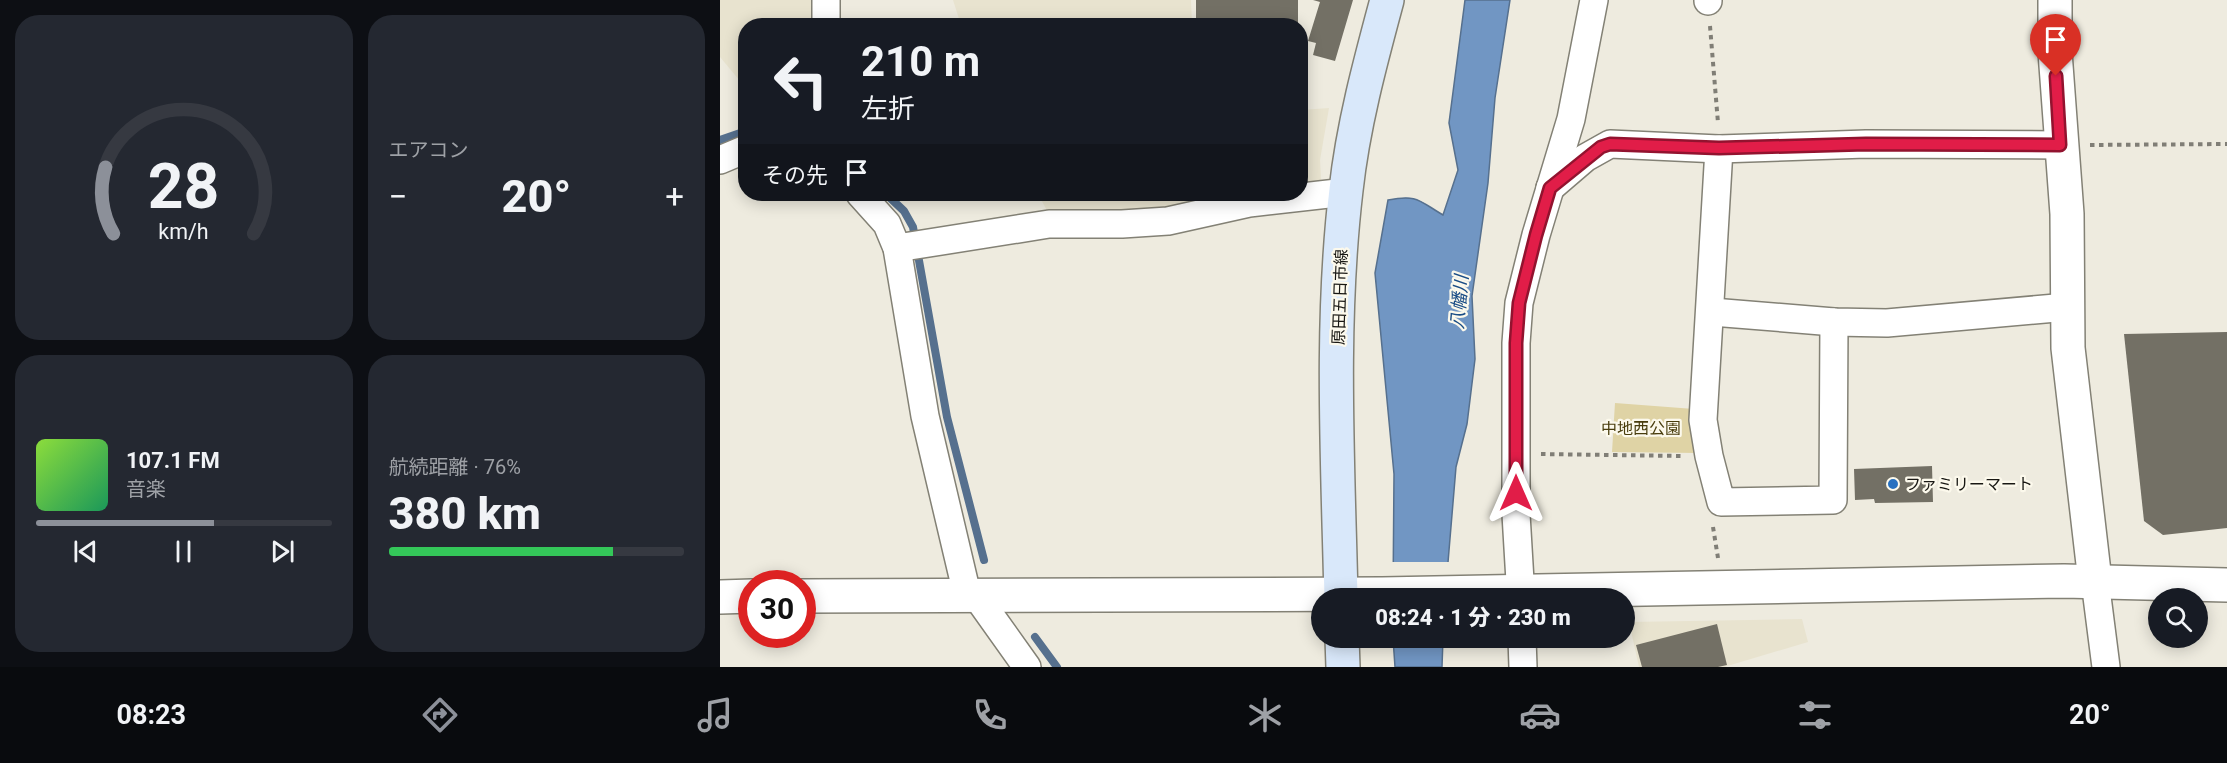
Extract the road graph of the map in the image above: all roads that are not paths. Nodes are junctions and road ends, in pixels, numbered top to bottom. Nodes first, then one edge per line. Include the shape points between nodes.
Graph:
1 (826, 0) edge
2 (1387, 0) edge
3 (1594, 0) edge
4 (2055, 0) edge
5 (826, 18) edge
6 (2060, 145) junction
7 (1719, 148) junction
8 (738, 153) edge
9 (720, 160) edge
10 (1550, 188) junction
11 (1346, 192) junction
12 (1308, 196) edge
13 (866, 201) edge
14 (1267, 201) edge
15 (911, 245) junction
16 (2067, 307) junction
17 (1712, 312) junction
18 (1834, 322) junction
19 (2095, 581) junction
20 (2227, 585) edge
21 (1341, 588) edge
22 (1510, 588) edge
23 (1635, 591) edge
24 (971, 594) junction
25 (738, 596) edge
26 (816, 596) edge
27 (1311, 596) edge
28 (720, 597) edge
29 (1342, 648) edge
30 (1522, 648) edge
31 (1027, 667) edge
32 (1343, 667) edge
33 (1523, 667) edge
34 (2106, 667) edge

1 - 5 street
2 - 11 main road, 原田五日市線 via 1368,70
3 - 10 street via 1571,119
4 - 6 street
6 - 7 street
6 - 16 street via 2067,214
7 - 10 street via 1610,144 1585,158
7 - 17 street
8 - 9 street
10 - 22 street via 1519,303
11 - 12 street
11 - 21 main road, 原田五日市線 via 1338,388
13 - 15 street
14 - 15 street via 1168,221 1049,224
15 - 24 street via 925,416
16 - 18 street via 1887,323
16 - 19 street via 2068,348
17 - 18 street
17 - 18 street via 1703,420 1721,502 1833,500
19 - 20 street
19 - 23 street
19 - 34 street
24 - 26 street
24 - 27 street
24 - 31 street
25 - 28 street
29 - 32 main road
30 - 33 street

